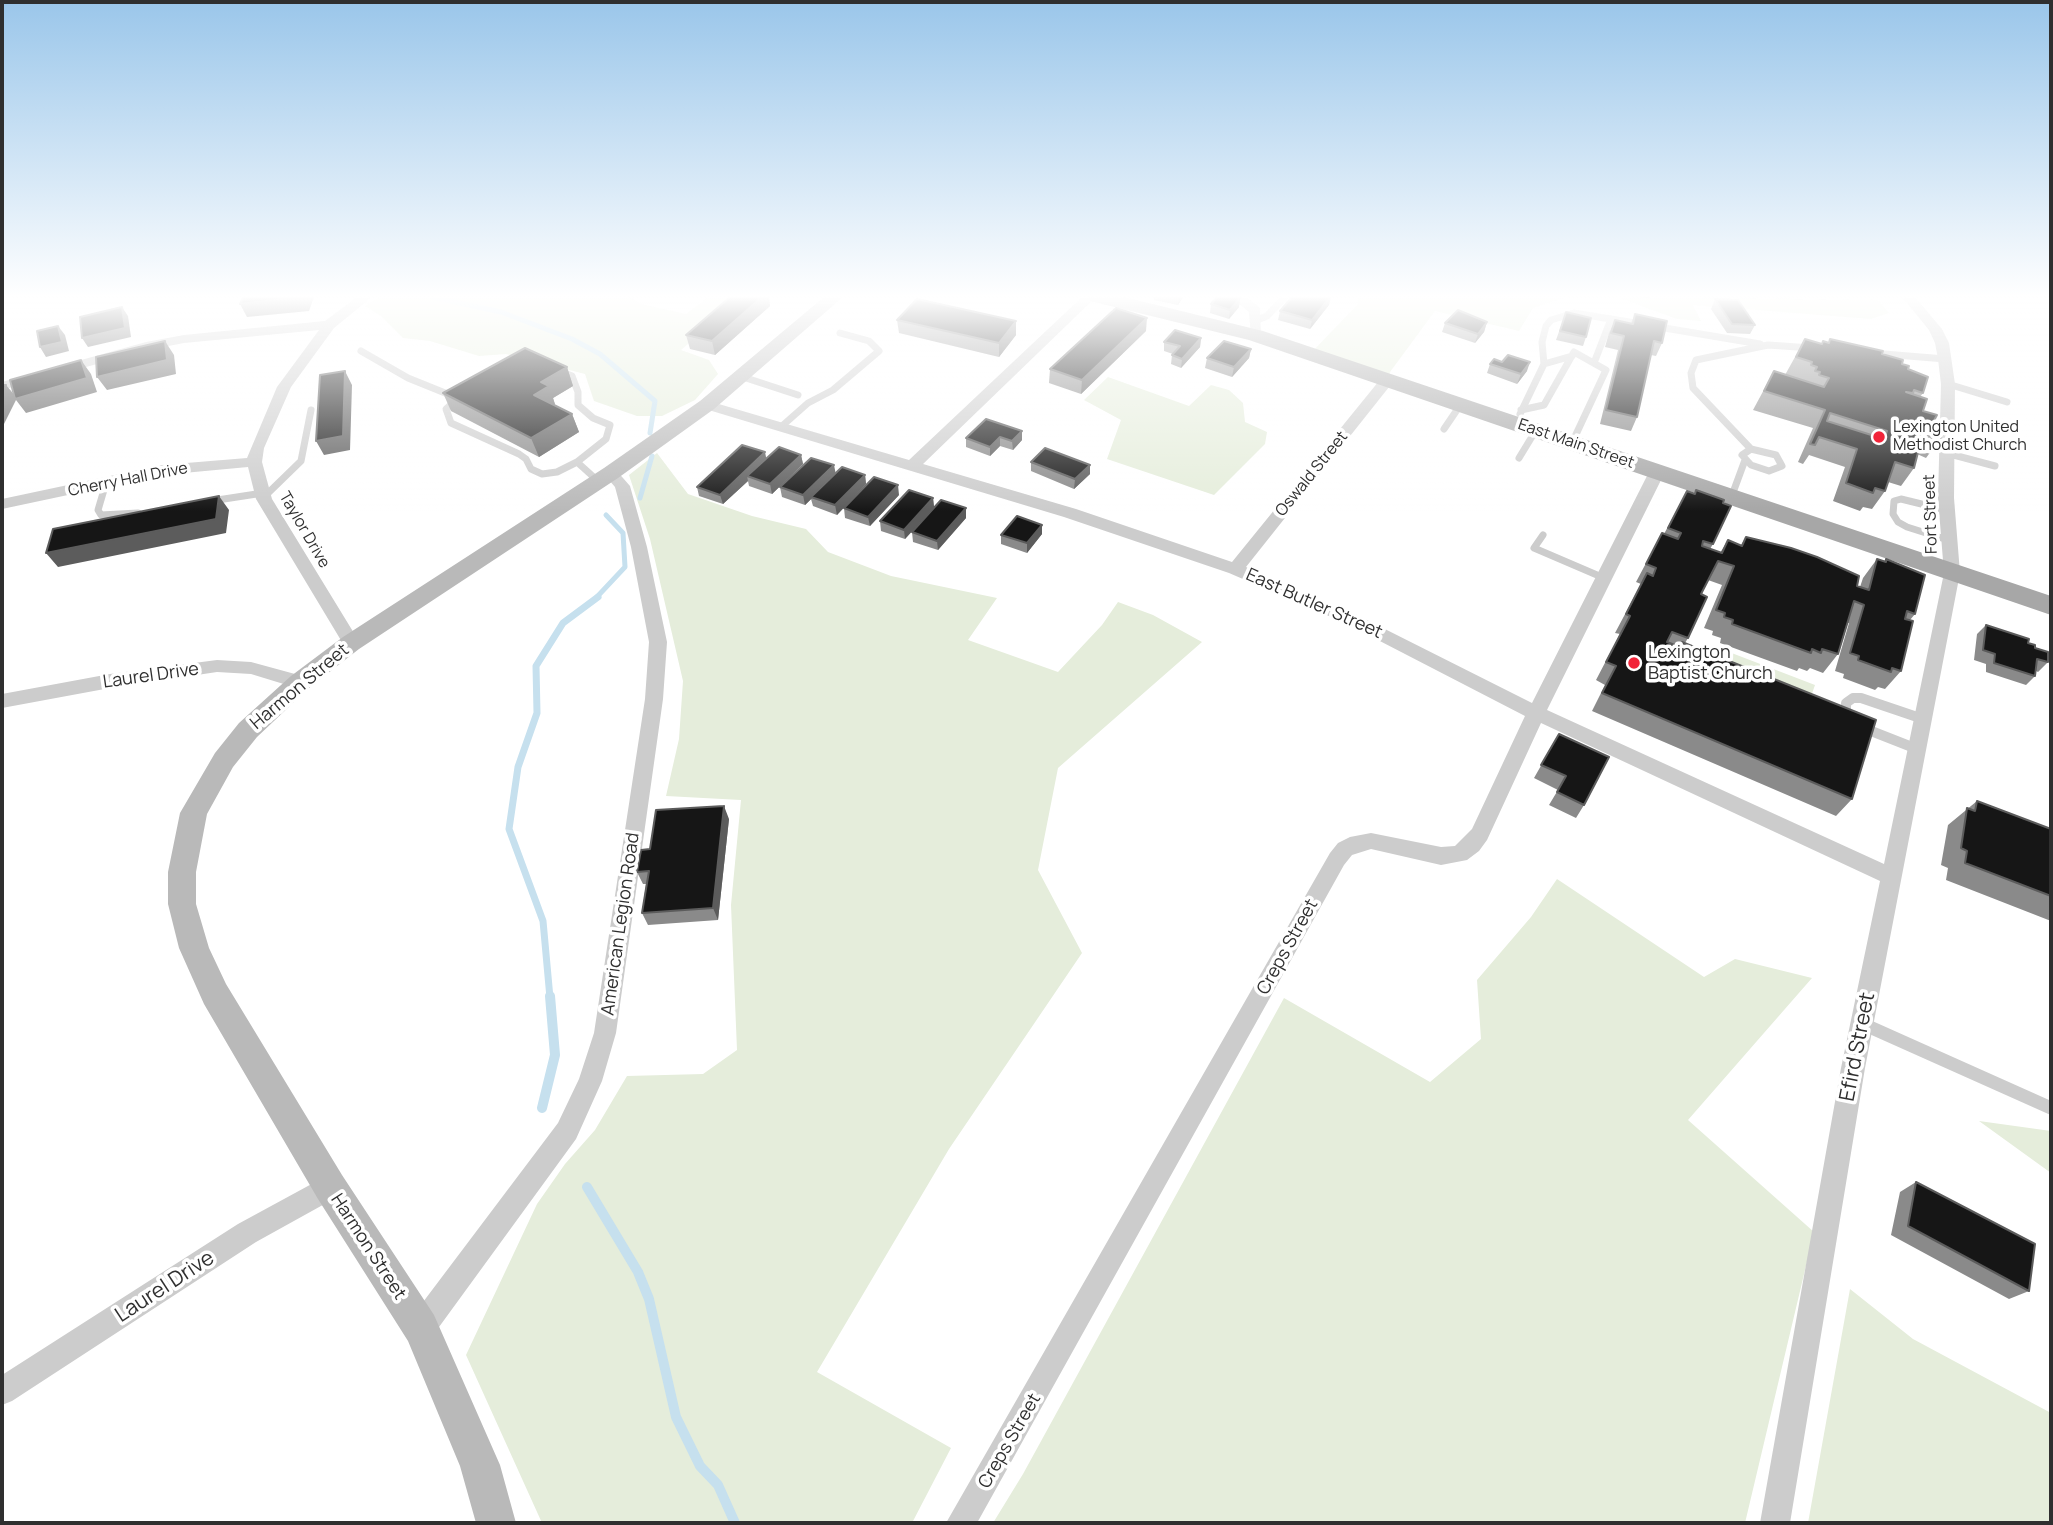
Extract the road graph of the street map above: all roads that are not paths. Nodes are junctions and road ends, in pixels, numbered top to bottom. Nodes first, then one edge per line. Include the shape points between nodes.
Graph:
1 (65, 368) edge
2 (298, 368) edge
3 (391, 368) edge
4 (754, 368) edge
5 (859, 368) edge
6 (1015, 368) edge
7 (1360, 368) edge
8 (1542, 368) edge
9 (1565, 368) edge
10 (1603, 368) edge
11 (1693, 368) edge
12 (1946, 368) edge
13 (552, 369) edge
14 (744, 377) junction
15 (1388, 379) junction
16 (1948, 384) junction
17 (2, 386) edge
18 (798, 395) dead end
19 (2007, 402) dead end
20 (1461, 404) junction
21 (707, 405) junction
22 (311, 410) dead end
23 (1524, 421) junction
24 (782, 426) junction
25 (1444, 429) dead end
26 (1572, 443) junction
27 (1751, 449) junction
28 (1946, 453) junction
29 (1519, 458) dead end
30 (1745, 460) junction
31 (577, 462) junction
32 (254, 463) junction
33 (913, 465) junction
34 (1995, 467) dead end
35 (1657, 472) junction
36 (605, 477) junction
37 (106, 483) junction
38 (263, 495) junction
39 (1731, 498) junction
40 (195, 504) edge
41 (2, 505) edge
42 (154, 510) edge
43 (1946, 510) junction
44 (1543, 535) dead end
45 (1948, 540) junction
46 (1236, 569) junction
47 (1952, 573) junction
48 (1604, 578) junction
49 (2051, 606) edge
50 (351, 643) junction
51 (300, 682) junction
52 (2, 701) edge
53 (1536, 713) junction
54 (1923, 719) junction
55 (1917, 748) junction
56 (1892, 877) junction
57 (1863, 1024) junction
58 (2051, 1108) edge
59 (330, 1187) junction
60 (421, 1328) junction
61 (2, 1391) edge
62 (496, 1523) edge
63 (961, 1523) edge
64 (1775, 1523) edge

1 - 17 street
2 - 32 street via 284,387
3 - 31 lane via 461,396 446,409 452,423 519,454 531,469 542,474 557,472
4 - 14 street, Harmon Street
5 - 24 lane
6 - 33 street
7 - 15 main road, East Main Street
8 - 23 lane
9 - 23 lane via 1544,405
10 - 26 lane via 1606,370
11 - 27 lane via 1693,388
12 - 16 street, Fort Street
13 - 31 lane via 572,376 578,405 610,425 606,439
14 - 18 lane
14 - 21 street, Harmon Street
15 - 20 main road, East Main Street
15 - 46 street, Oswald Street
16 - 19 lane
16 - 28 street, Fort Street
20 - 23 main road, East Main Street
20 - 25 lane
21 - 24 street, East Butler Street
21 - 36 street, Harmon Street
22 - 38 lane via 301,461
23 - 26 main road, East Main Street
23 - 29 lane
24 - 33 street, East Butler Street
26 - 35 main road, East Main Street
27 - 30 lane via 1744,452
27 - 30 lane via 1776,455 1782,466 1763,470
28 - 34 lane
28 - 43 street, Fort Street
30 - 39 lane
31 - 36 lane
32 - 37 street, Cherry Hall Drive via 180,467
32 - 38 street, Taylor Drive
33 - 46 street, East Butler Street
35 - 39 main road, East Main Street
35 - 48 street, Creps Street
36 - 50 street, Harmon Street
36 - 60 street, American Legion Road via 622,486 658,642 605,1033 567,1131
37 - 41 street, Cherry Hall Drive
37 - 42 lane via 101,514
38 - 40 lane
38 - 50 street, Taylor Drive
39 - 47 main road, East Main Street
43 - 45 street, Fort Street
43 - 45 lane via 1901,499 1894,501 1893,514 1907,527
44 - 48 lane via 1534,548
45 - 47 street, Fort Street
46 - 53 street, East Butler Street via 1351,619
47 - 49 main road, East Main Street
47 - 54 street, Efird Street
48 - 53 street, Creps Street
50 - 51 street, Harmon Street
51 - 52 street, Laurel Drive via 251,668 216,666
51 - 59 street, Harmon Street via 248,730 224,760 194,813 185,849 182,904 194,947 215,994
53 - 56 street, East Butler Street
53 - 63 street, Creps Street via 1472,845 1460,853 1441,856 1371,841 1345,849
54 - 55 street, Efird Street
54 - 55 lane via 1861,698 1850,699 1844,709 1856,726
55 - 56 street, Efird Street
56 - 57 street, Efird Street
57 - 58 lane
57 - 64 street, Efird Street
59 - 60 street, Harmon Street
59 - 61 street, Laurel Drive via 247,1233
60 - 62 street, Harmon Street via 480,1465

